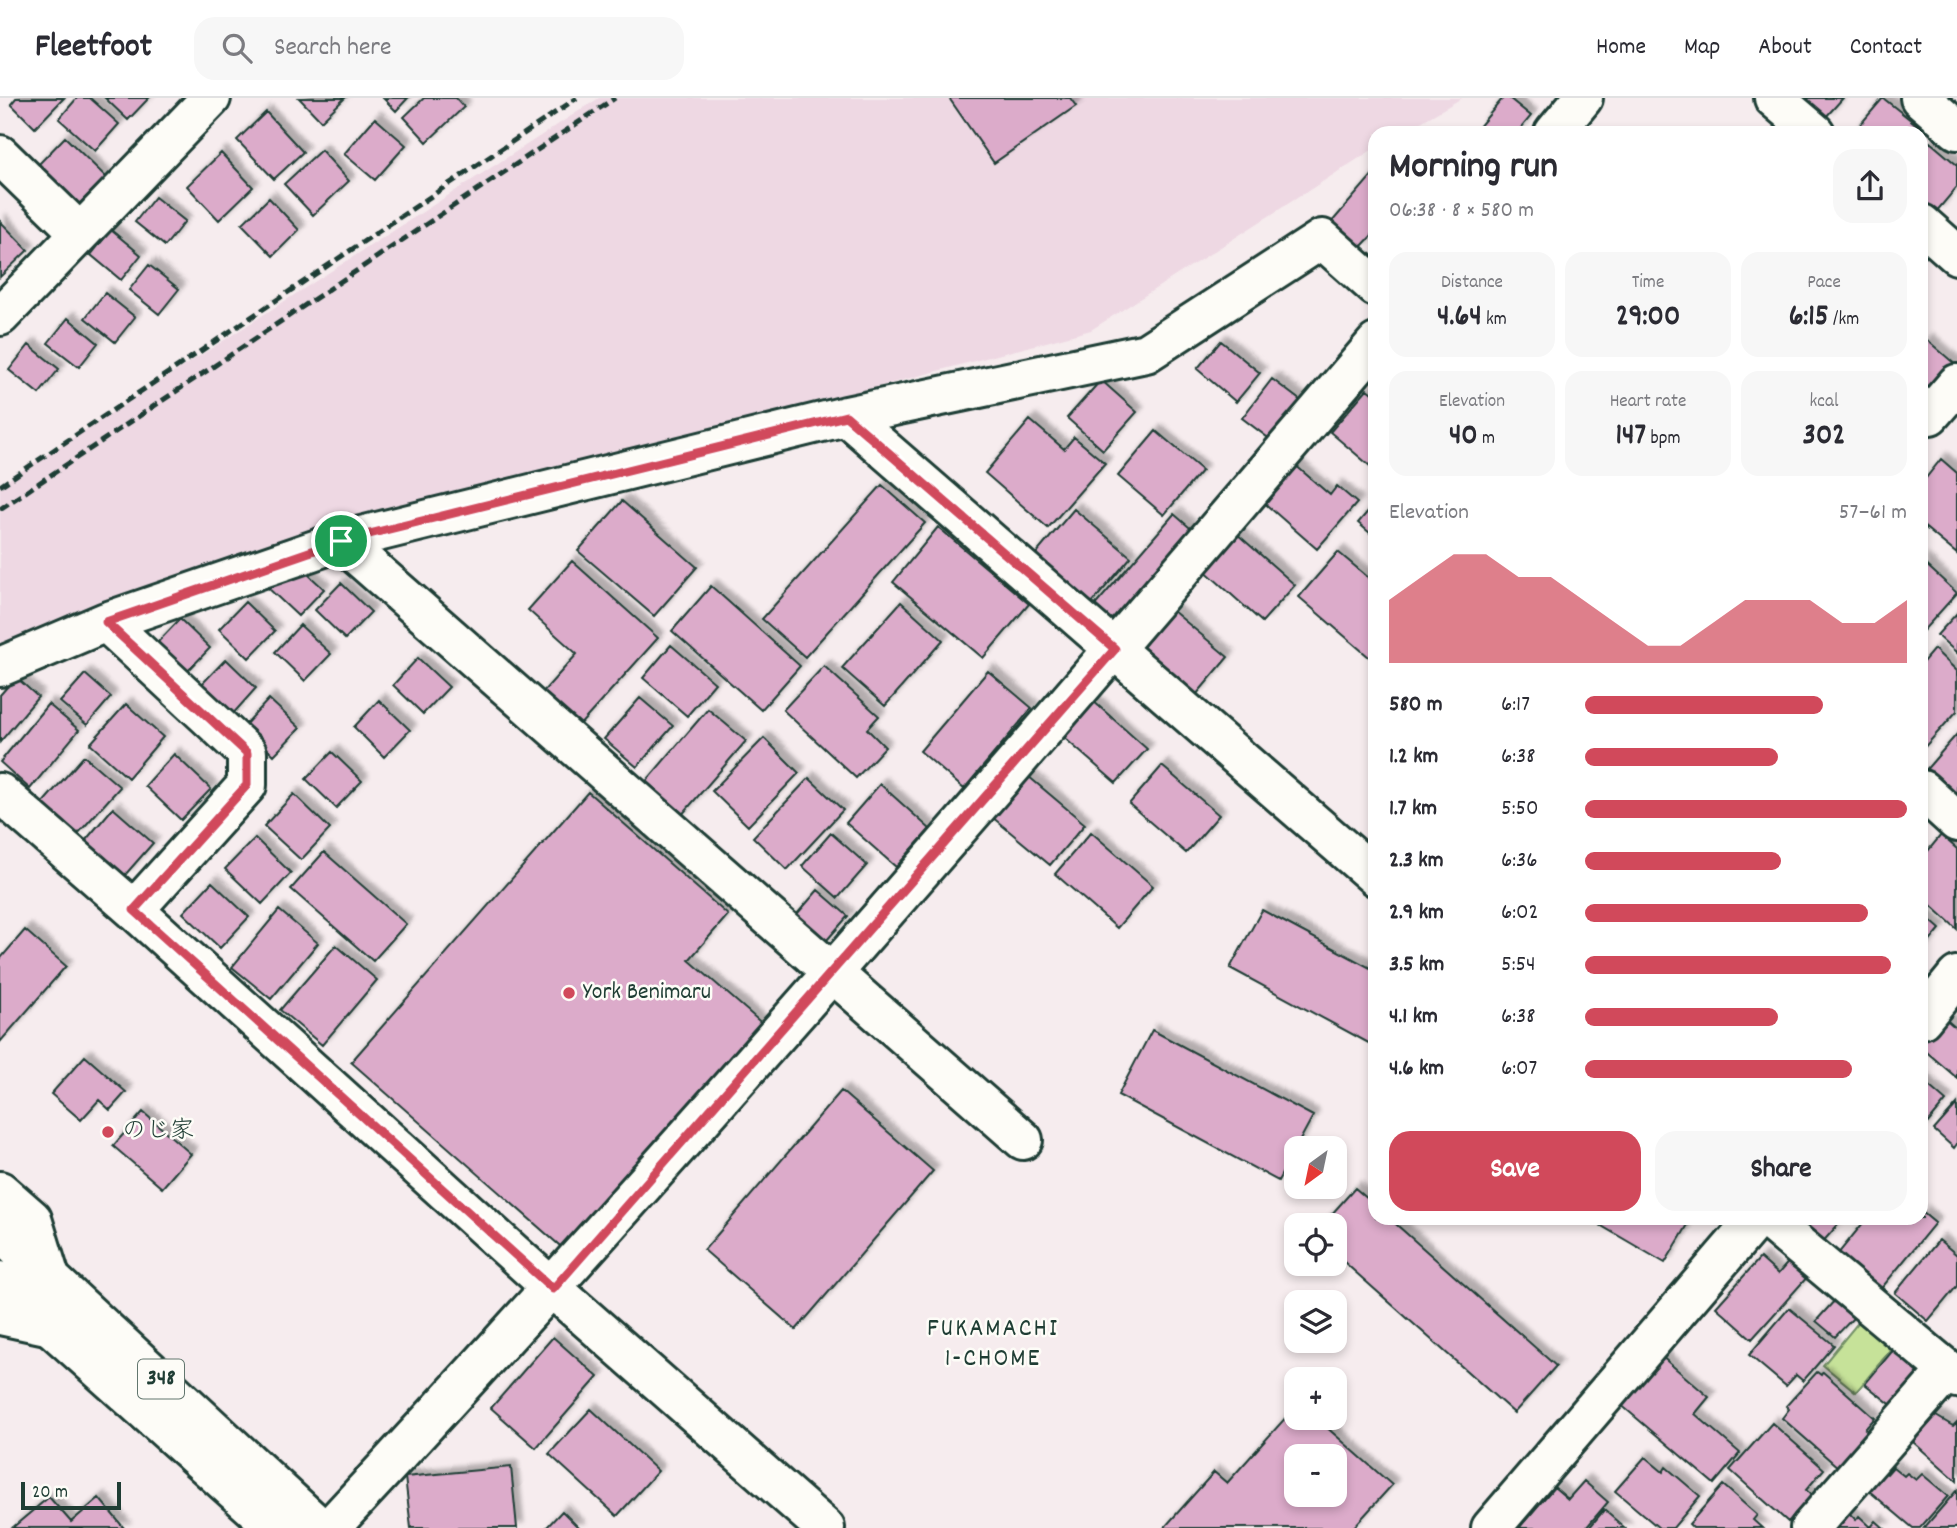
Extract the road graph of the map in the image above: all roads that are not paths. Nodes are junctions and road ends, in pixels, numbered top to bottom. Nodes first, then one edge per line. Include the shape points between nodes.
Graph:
1 (211, 98) edge
2 (1583, 98) edge
3 (1774, 98) edge
4 (1920, 98) edge
5 (1560, 126) edge
6 (1807, 126) edge
7 (1957, 130) edge
8 (0, 155) edge
9 (1928, 229) edge
10 (79, 232) junction
11 (1957, 255) edge
12 (1368, 280) edge
13 (0, 316) edge
14 (1368, 352) edge
15 (1957, 384) edge
16 (1930, 415) dead end
17 (846, 416) junction
18 (341, 541) junction
19 (106, 622) junction
20 (1115, 649) junction
21 (0, 667) edge
22 (0, 793) edge
23 (1928, 795) edge
24 (1957, 822) edge
25 (1368, 870) edge
26 (134, 910) junction
27 (831, 972) junction
28 (1957, 976) edge
29 (1928, 1012) edge
30 (1023, 1140) dead end
31 (0, 1191) edge
32 (1751, 1225) edge
33 (1774, 1225) edge
34 (0, 1232) edge
35 (49, 1274) junction
36 (0, 1281) edge
37 (553, 1289) junction
38 (0, 1315) edge
39 (51, 1326) junction
40 (1953, 1374) edge
41 (276, 1528) edge
42 (320, 1528) edge
43 (330, 1528) edge
44 (825, 1528) edge
45 (1491, 1528) edge
46 (1810, 1528) edge

1 - 10 main road
2 - 5 main road
3 - 6 main road
4 - 7 main road
8 - 10 main road
9 - 11 main road
10 - 13 main road
12 - 17 main road via 1322,239 1146,353
14 - 20 main road
15 - 16 main road
17 - 18 main road
17 - 20 main road
18 - 19 main road
18 - 27 main road
19 - 21 main road
19 - 26 main road via 247,753 247,785
20 - 25 main road
20 - 27 main road
22 - 26 main road
23 - 24 main road
26 - 37 main road
27 - 30 main road
27 - 37 main road
28 - 29 main road
31 - 35 main road via 32,1219
32 - 45 main road
33 - 40 main road
34 - 35 main road, 348
35 - 42 main road, 348
36 - 39 main road, 348
37 - 43 main road
37 - 44 main road
38 - 39 main road
39 - 41 main road, 348
40 - 46 main road

